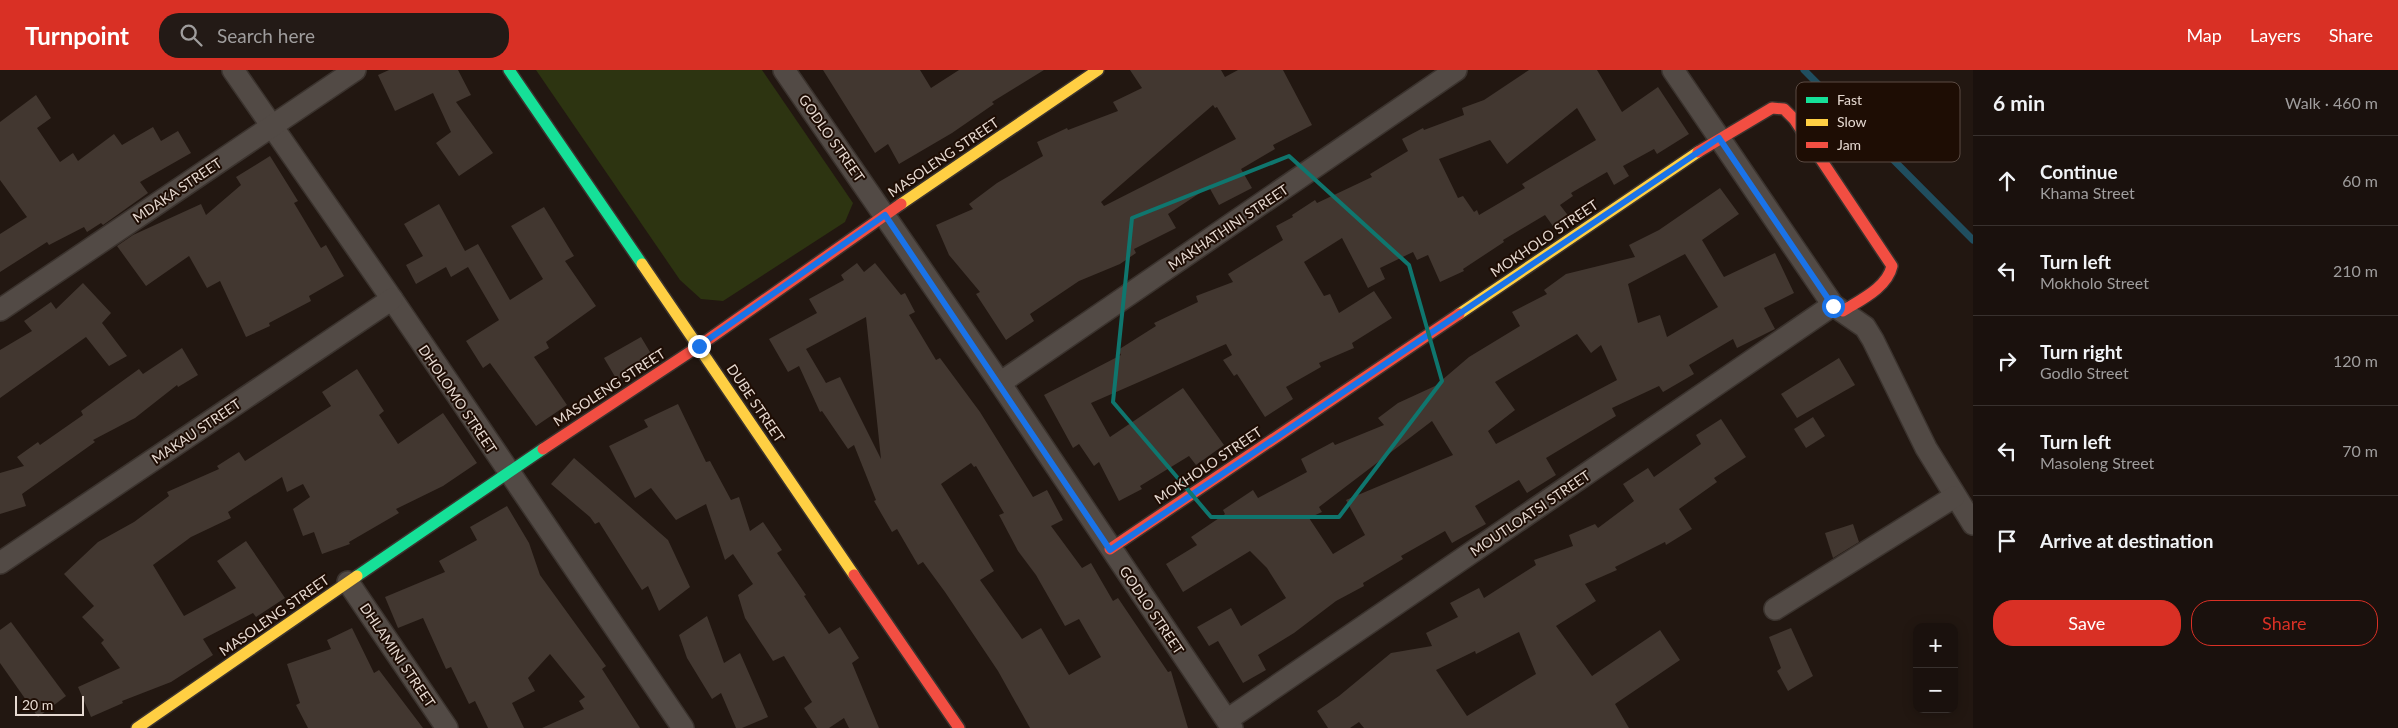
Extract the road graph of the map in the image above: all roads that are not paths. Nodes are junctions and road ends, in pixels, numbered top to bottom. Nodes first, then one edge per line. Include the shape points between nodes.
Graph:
1 (232, 70) edge
2 (355, 70) edge
3 (509, 70) edge
4 (784, 70) edge
5 (1098, 70) edge
6 (1456, 70) edge
7 (1673, 70) edge
8 (1796, 121) edge
9 (271, 126) junction
10 (1719, 138) junction
11 (1823, 162) edge
12 (885, 215) junction
13 (392, 299) junction
14 (1838, 308) junction
15 (0, 310) edge
16 (699, 346) junction
17 (1000, 383) junction
18 (508, 472) junction
19 (1954, 497) junction
20 (1973, 524) edge
21 (1110, 550) junction
22 (0, 563) edge
23 (348, 582) junction
24 (1775, 609) dead end
25 (1230, 724) edge
26 (137, 728) edge
27 (447, 728) edge
28 (683, 728) edge
29 (959, 728) edge

1 - 9 street, DHOLOMO STREET
2 - 9 street, MDAKA STREET
3 - 16 street, DUBE STREET
4 - 12 street, GODLO STREET
5 - 12 street, MASOLENG STREET
6 - 17 street, MAKHATHINI STREET
7 - 10 street
8 - 10 street, MOKHOLO STREET via 1784,109 1772,108
9 - 13 street, DHOLOMO STREET
9 - 15 street, MDAKA STREET
10 - 14 street
10 - 21 street, MOKHOLO STREET
11 - 14 street, MOKHOLO STREET via 1892,266 1889,276 1881,284
12 - 16 street, MASOLENG STREET
12 - 17 street, GODLO STREET
13 - 18 street, DHOLOMO STREET
13 - 22 street, MAKAU STREET
14 - 19 street via 1865,327 1873,340
14 - 25 street, MOUTLOATSI STREET
16 - 18 street, MASOLENG STREET
16 - 29 street, DUBE STREET
17 - 21 street, GODLO STREET
18 - 23 street, MASOLENG STREET
18 - 28 street, DHOLOMO STREET
19 - 20 street
19 - 24 street
21 - 25 street, GODLO STREET
23 - 26 street, MASOLENG STREET
23 - 27 street, DHLAMINI STREET

